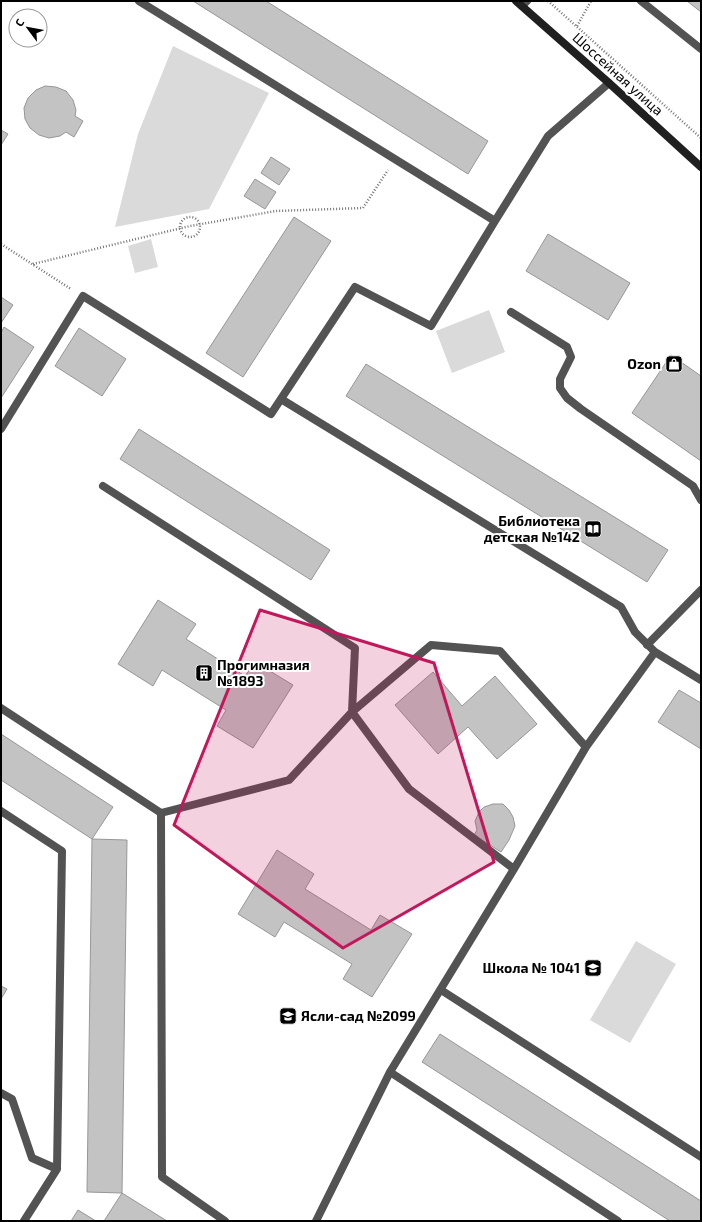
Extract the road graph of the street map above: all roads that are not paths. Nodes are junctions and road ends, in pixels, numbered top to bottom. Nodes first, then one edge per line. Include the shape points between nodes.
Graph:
1 (139, 1) edge
2 (641, 1) edge
3 (522, 3) edge
4 (701, 49) edge
5 (609, 83) junction
6 (701, 167) edge
7 (495, 221) junction
8 (511, 312) dead end
9 (281, 399) junction
10 (1, 429) edge
11 (103, 486) dead end
12 (701, 500) edge
13 (701, 590) edge
14 (647, 644) junction
15 (655, 652) junction
16 (701, 680) edge
17 (1, 708) edge
18 (352, 712) junction
19 (586, 746) junction
20 (1, 811) edge
21 (161, 813) junction
22 (514, 869) junction
23 (441, 990) junction
24 (390, 1072) junction
25 (1, 1092) edge
26 (701, 1157) edge
27 (57, 1169) junction
28 (24, 1221) edge
29 (225, 1221) edge
30 (316, 1221) edge
31 (618, 1221) edge

1 - 7 lane
2 - 4 lane
3 - 5 main road, Шоссейная улица
5 - 6 main road, Шоссейная улица
5 - 7 lane via 548,136
7 - 9 lane via 432,326 355,287
8 - 12 lane via 567,347 571,357 560,379 560,388 567,398 693,486
9 - 10 lane via 271,414 83,296
9 - 14 lane via 621,607 635,632
11 - 18 lane via 355,648
13 - 14 lane
14 - 15 lane
15 - 16 lane
15 - 19 lane
17 - 21 lane
18 - 19 lane via 431,645 500,651
18 - 21 lane via 289,780
18 - 22 lane via 409,789
19 - 22 lane
20 - 27 lane via 62,851
21 - 29 lane via 162,1177
22 - 23 lane
23 - 24 lane
23 - 26 lane
24 - 30 lane
24 - 31 lane
25 - 27 lane via 12,1099 32,1158
27 - 28 lane

